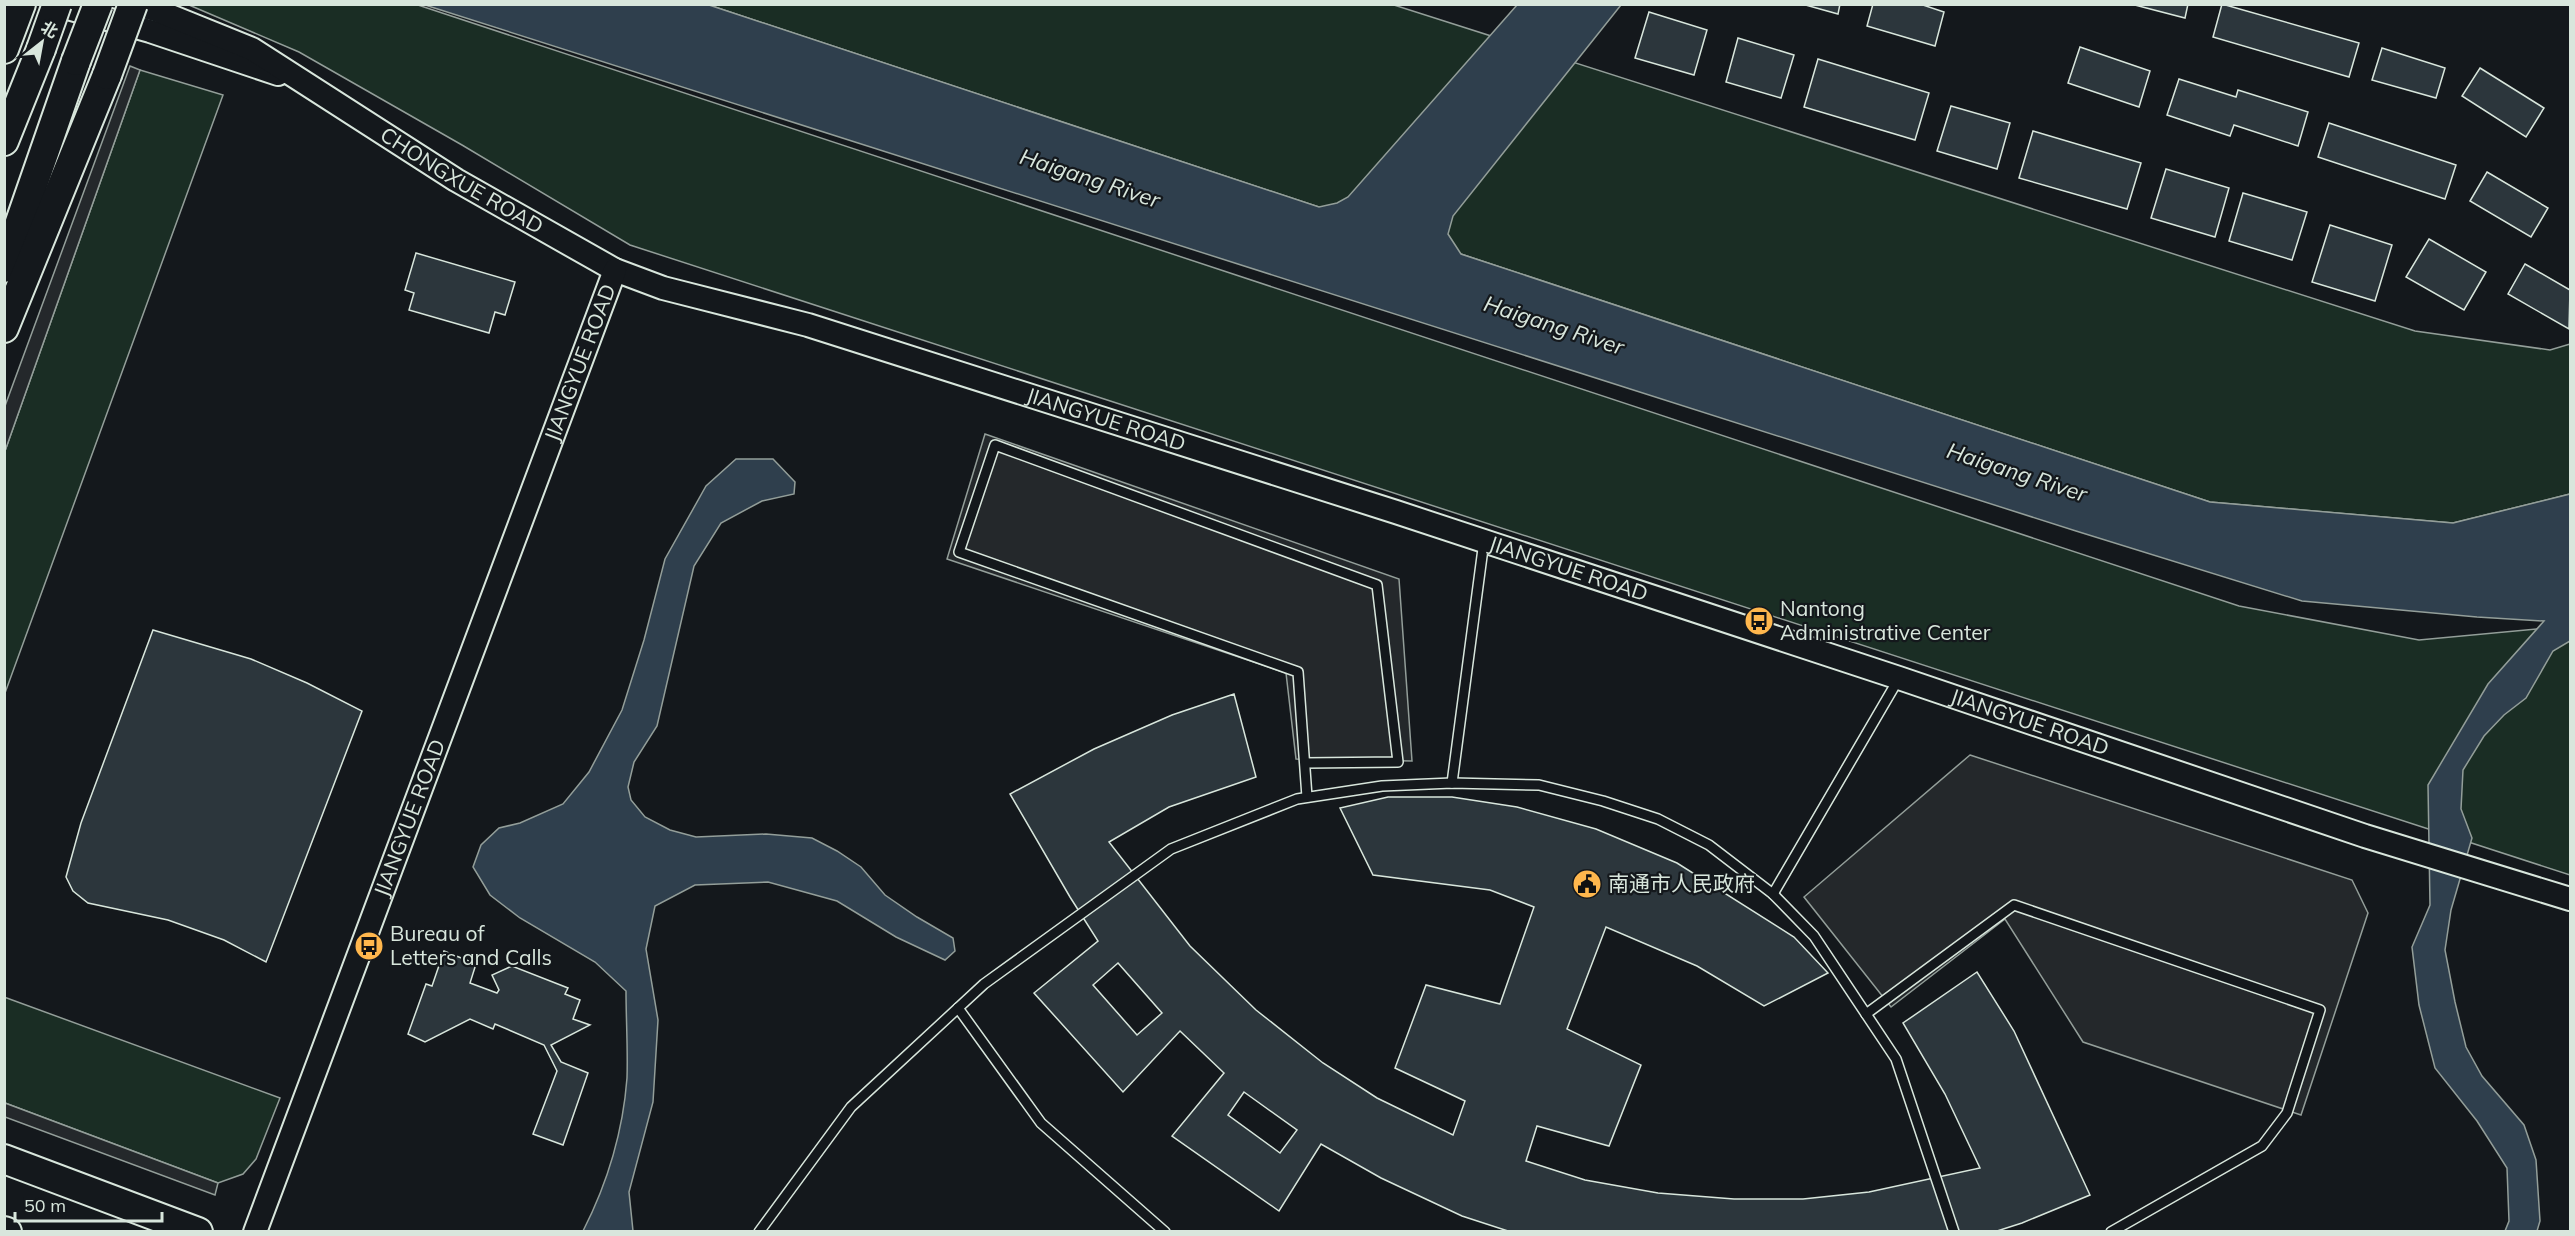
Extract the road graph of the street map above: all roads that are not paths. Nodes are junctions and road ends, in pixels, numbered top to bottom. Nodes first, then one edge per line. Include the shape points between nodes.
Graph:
1 (21, 4) edge
2 (55, 4) edge
3 (98, 4) edge
4 (134, 4) edge
5 (6, 45) edge
6 (311, 84) junction
7 (4, 141) edge
8 (4, 268) edge
9 (615, 270) junction
10 (4, 328) edge
11 (1485, 541) junction
12 (1899, 678) junction
13 (1306, 763) junction
14 (1452, 783) junction
15 (1307, 797) junction
16 (1773, 894) junction
17 (2571, 899) edge
18 (958, 1008) junction
19 (1866, 1014) junction
20 (4, 1159) edge
21 (198, 1232) edge
22 (255, 1232) edge
23 (759, 1232) edge
24 (1166, 1232) edge
25 (1954, 1232) edge
26 (2111, 1232) edge

1 - 5 main road
2 - 6 street, CHONGXUE ROAD
2 - 7 main road, bridge
3 - 8 main road, bridge
4 - 6 street, CHONGXUE ROAD via 252,48
4 - 10 main road, bridge
6 - 9 street, CHONGXUE ROAD via 456,180
9 - 11 street, JIANGYUE ROAD via 663,288 808,325
9 - 22 street, JIANGYUE ROAD
11 - 12 street, JIANGYUE ROAD
11 - 14 lane
12 - 16 lane
12 - 17 street, JIANGYUE ROAD via 2419,853
13 - 13 lane via 1298,672 959,552 995,445 1377,585 1398,762
13 - 15 lane
14 - 15 lane via 1382,786
14 - 16 lane via 1539,785 1658,819 1710,845
15 - 18 lane via 1171,849 984,984
16 - 19 lane via 1814,936
18 - 23 lane via 851,1107
18 - 24 lane via 1041,1123
19 - 25 lane via 1896,1059
19 - 26 lane via 2014,905 2320,1010 2287,1113 2262,1146
20 - 21 main road

